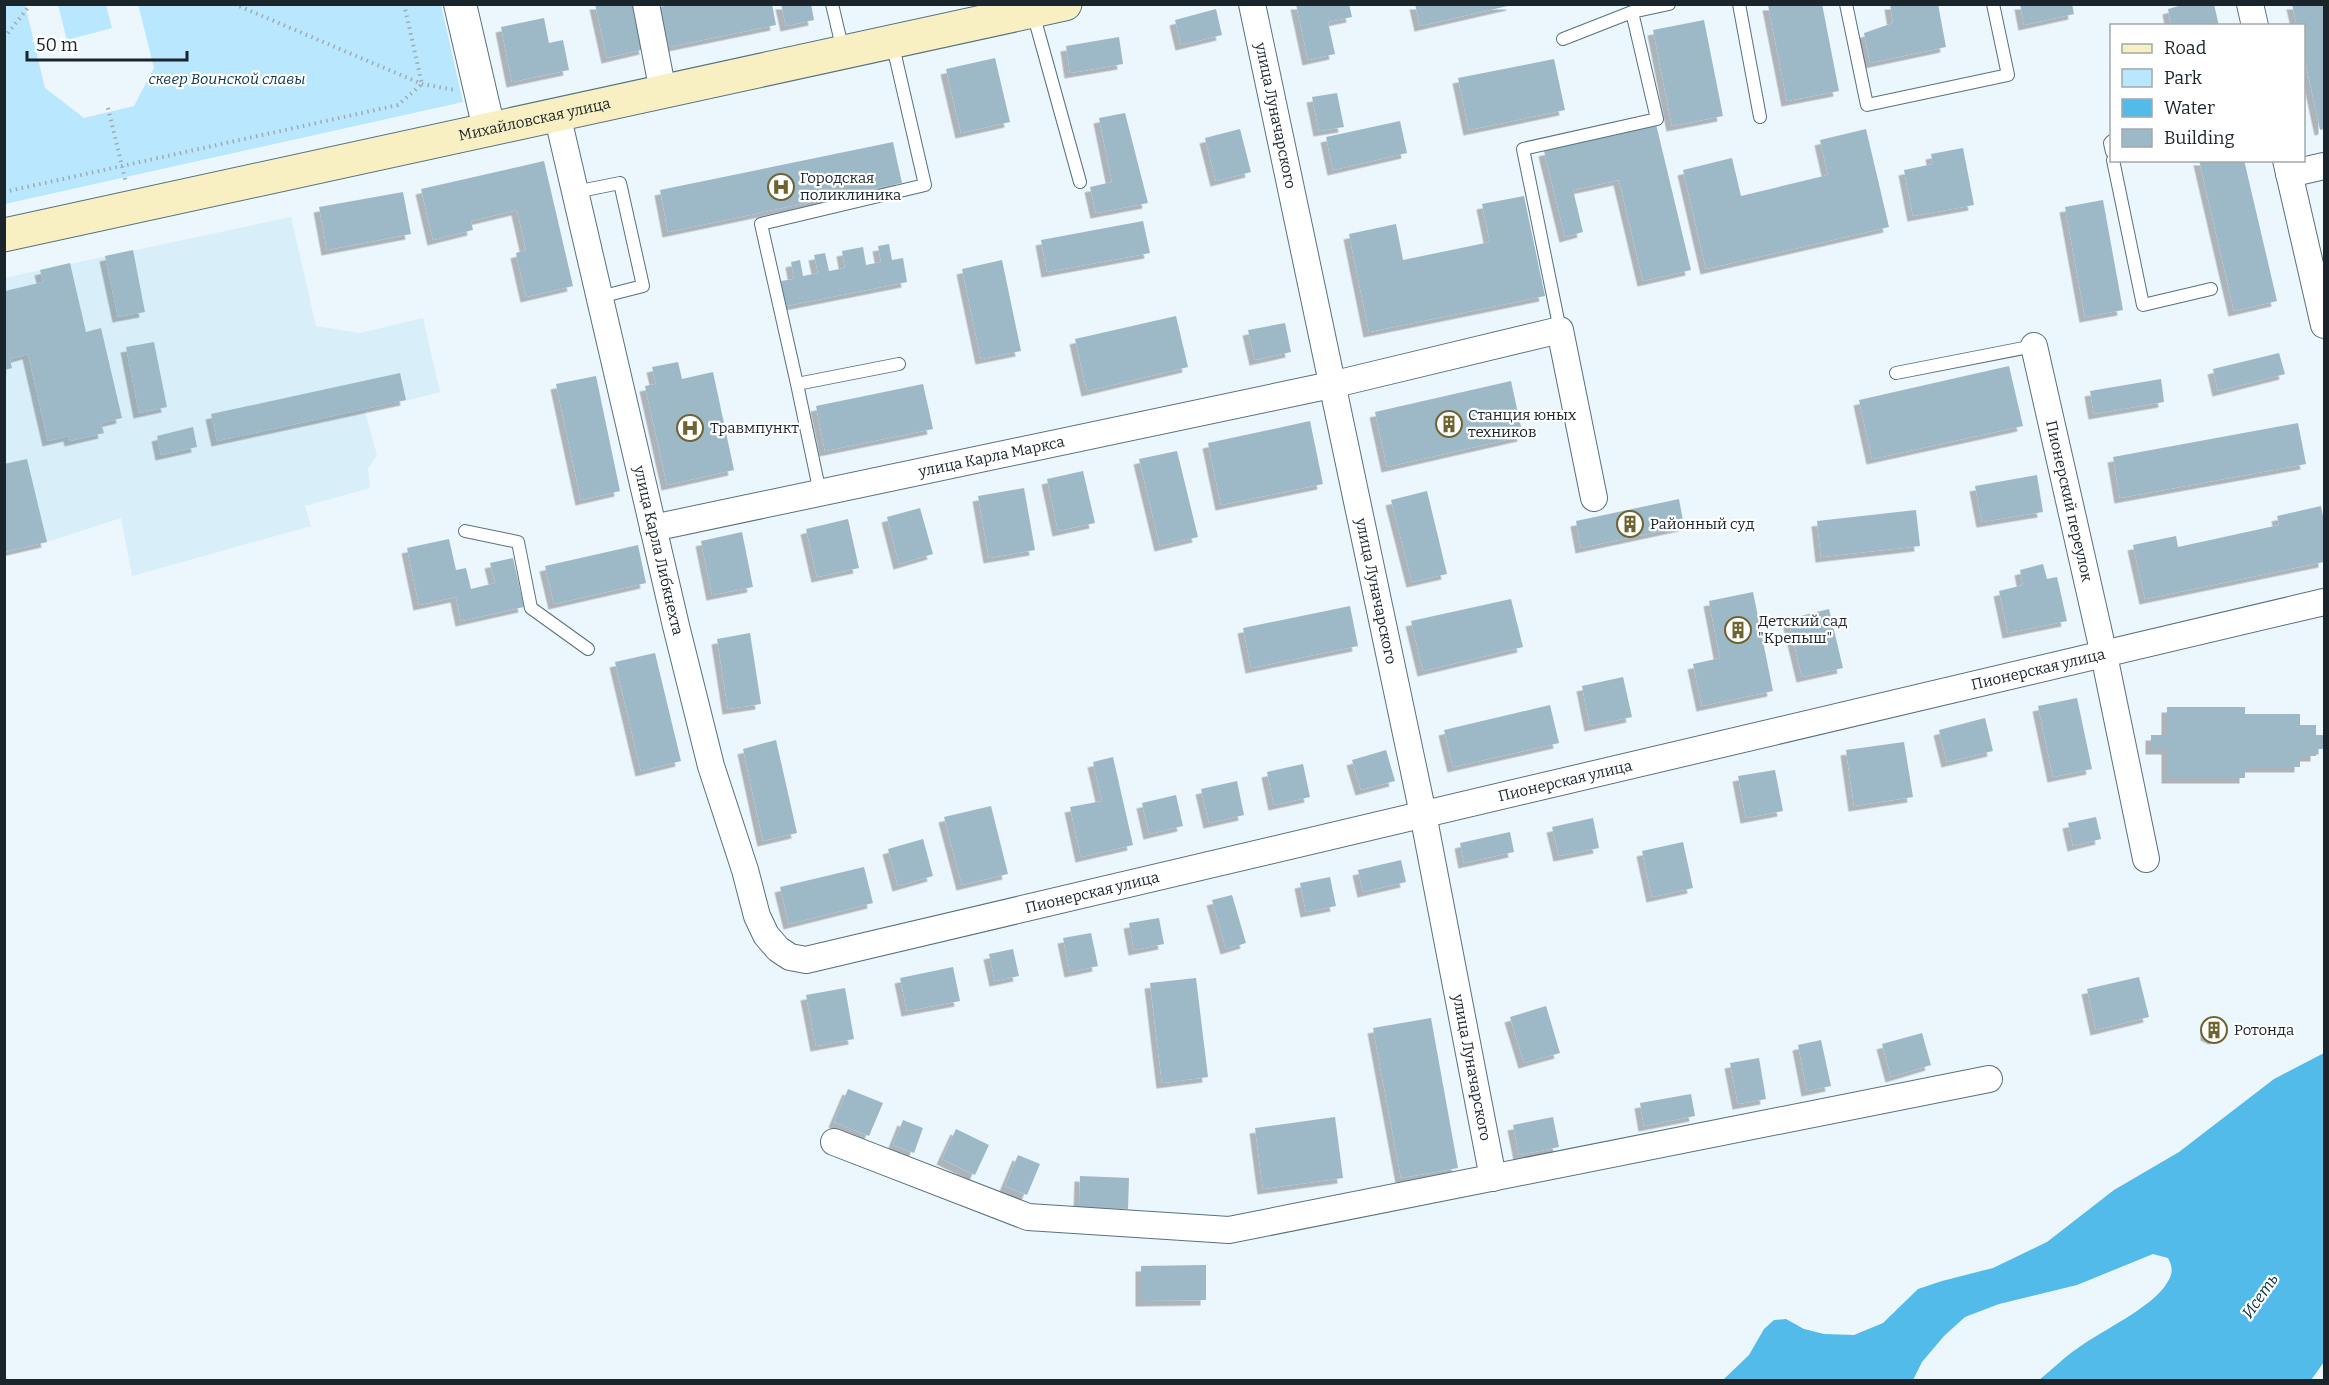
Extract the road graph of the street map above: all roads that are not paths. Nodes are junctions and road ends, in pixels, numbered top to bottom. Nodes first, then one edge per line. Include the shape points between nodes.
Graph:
1 (460, 4) edge
2 (646, 4) edge
3 (832, 4) edge
4 (1065, 4) edge
5 (1252, 4) edge
6 (1669, 4) edge
7 (1738, 4) edge
8 (1846, 4) edge
9 (1993, 4) edge
10 (2250, 4) edge
11 (1033, 12) junction
12 (1632, 12) junction
13 (2255, 24) edge
14 (1563, 39) dead end
15 (892, 42) junction
16 (843, 52) junction
17 (663, 92) junction
18 (557, 114) junction
19 (1760, 117) dead end
20 (489, 129) junction
21 (2113, 162) edge
22 (2325, 166) edge
23 (2288, 167) edge
24 (1080, 182) dead end
25 (575, 192) junction
26 (4, 235) edge
27 (2211, 289) dead end
28 (600, 297) junction
29 (2325, 325) edge
30 (1560, 330) junction
31 (2034, 346) joint
32 (899, 364) dead end
33 (1896, 373) dead end
34 (797, 384) junction
35 (1331, 385) junction
36 (820, 493) junction
37 (1594, 498) dead end
38 (653, 528) junction
39 (465, 531) dead end
40 (2325, 602) edge
41 (588, 649) dead end
42 (2104, 655) junction
43 (1423, 814) junction
44 (2146, 859) dead end
45 (806, 960) joint
46 (1989, 1079) dead end
47 (834, 1142) dead end
48 (1493, 1178) junction

1 - 20 street
2 - 17 street
3 - 16 lane
4 - 11 main road, Михайловская улица
5 - 35 street, улица Луначарского
6 - 12 lane
7 - 19 lane
8 - 9 lane via 1867,105 2008,75
10 - 13 street
11 - 15 main road, Михайловская улица
11 - 24 lane
12 - 14 lane
12 - 30 lane via 1657,119 1523,149
15 - 16 main road, Михайловская улица
15 - 34 lane via 925,184 761,224
16 - 17 main road, Михайловская улица
17 - 18 main road, Михайловская улица
18 - 20 main road, Михайловская улица
18 - 25 street, улица Карла Либкнехта
20 - 26 main road, Михайловская улица
21 - 27 lane via 2143,305
22 - 23 street
23 - 29 street
25 - 28 street, улица Карла Либкнехта
25 - 28 lane via 620,183 643,286
28 - 38 street, улица Карла Либкнехта
30 - 35 street, улица Карла Маркса
30 - 37 street
31 - 33 lane
31 - 42 street, Пионерский переулок
32 - 34 lane
34 - 36 lane
35 - 36 street, улица Карла Маркса
35 - 43 street, улица Луначарского
36 - 38 street, улица Карла Маркса
38 - 45 street, улица Карла Либкнехта via 711,766 758,916 766,935 778,949 790,957
39 - 41 lane via 518,542 531,608
40 - 42 street, Пионерская улица
42 - 43 street, Пионерская улица
42 - 44 street, Пионерский переулок
43 - 45 street, Пионерская улица
43 - 48 street, улица Луначарского
46 - 48 street
47 - 48 street via 1029,1217 1229,1230

